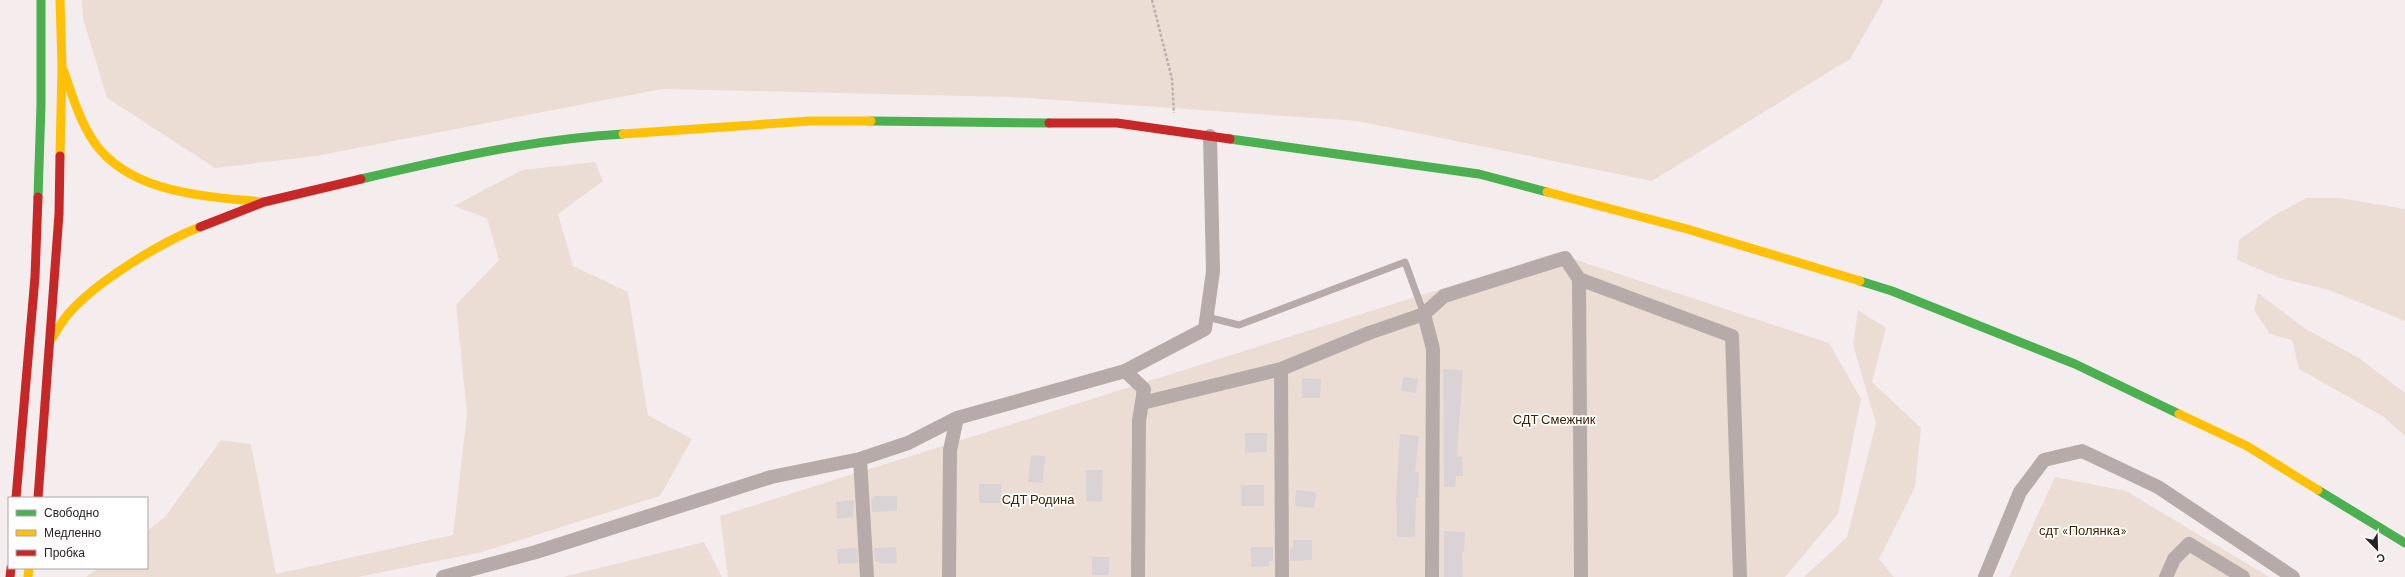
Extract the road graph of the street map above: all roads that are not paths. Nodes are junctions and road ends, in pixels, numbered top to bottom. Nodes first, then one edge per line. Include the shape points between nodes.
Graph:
1 (41, 0) edge
2 (60, 0) edge
3 (62, 66) junction
4 (1210, 136) junction
5 (264, 202) junction
6 (1579, 279) junction
7 (1424, 314) junction
8 (1207, 317) junction
9 (50, 341) junction
10 (1282, 369) junction
11 (1125, 371) junction
12 (1142, 403) junction
13 (957, 418) junction
14 (860, 459) junction
15 (16, 497) edge
16 (38, 497) edge
17 (2405, 543) edge
18 (443, 577) edge
19 (867, 577) edge
20 (949, 577) edge
21 (1138, 577) edge
22 (1282, 577) edge
23 (1432, 577) edge
24 (1581, 577) edge
25 (1740, 577) edge
26 (1985, 577) edge
27 (2166, 577) edge
28 (2243, 577) edge
29 (2294, 577) edge

1 - 15 main road via 41,105 35,277
2 - 3 main road
3 - 5 main road via 80,118 93,141 131,176 166,189
3 - 9 main road via 59,214
4 - 5 main road via 1116,123 810,121 586,136 462,156
4 - 8 street via 1213,271
4 - 17 main road via 1479,174 1687,229 1892,291 2075,364 2240,443
5 - 9 main road via 179,235 102,283 68,313
6 - 7 street via 1565,258 1444,296
6 - 24 street
6 - 25 street via 1732,336
7 - 8 lane via 1405,262 1239,325
7 - 10 street via 1369,333
7 - 23 street via 1433,349
8 - 11 street via 1205,329
9 - 16 main road
10 - 12 street
10 - 22 street
11 - 12 street via 1144,389
11 - 13 street
12 - 21 street via 1139,421
13 - 14 street via 908,443
13 - 20 street via 950,450
14 - 18 street via 771,477 536,552
14 - 19 street
26 - 29 street via 2020,492 2044,460 2082,451 2158,487
27 - 28 street via 2174,559 2189,544

